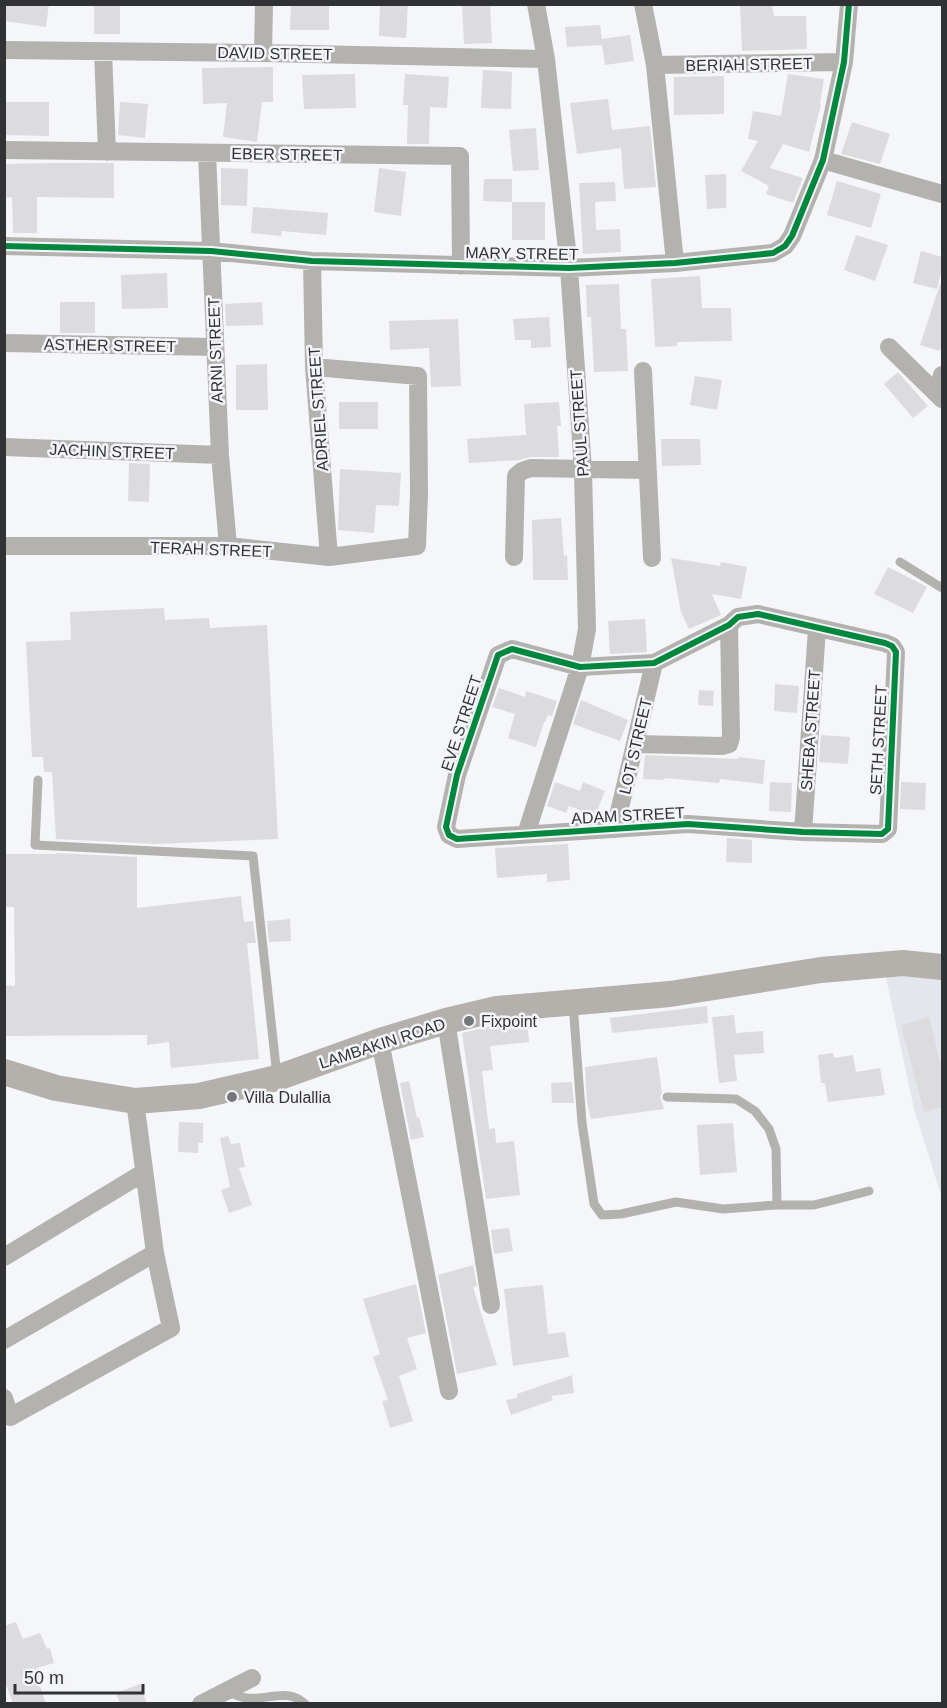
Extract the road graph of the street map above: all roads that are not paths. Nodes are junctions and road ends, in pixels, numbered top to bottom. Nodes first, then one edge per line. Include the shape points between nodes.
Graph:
1 (264, 4) edge
2 (536, 4) edge
3 (643, 4) edge
4 (849, 4) edge
5 (4, 50) edge
6 (103, 51) junction
7 (263, 53) junction
8 (546, 59) junction
9 (844, 62) junction
10 (654, 65) junction
11 (4, 150) edge
12 (107, 152) junction
13 (207, 153) junction
14 (823, 160) junction
15 (942, 194) edge
16 (4, 246) edge
17 (211, 251) junction
18 (312, 261) junction
19 (675, 263) junction
20 (461, 266) junction
21 (569, 268) junction
22 (4, 343) edge
23 (215, 347) junction
24 (889, 347) dead end
25 (314, 367) junction
26 (643, 371) dead end
27 (942, 375) edge
28 (940, 396) edge
29 (4, 447) edge
30 (220, 455) junction
31 (583, 470) junction
32 (647, 470) junction
33 (4, 546) edge
34 (228, 546) junction
35 (329, 556) junction
36 (514, 557) dead end
37 (652, 558) dead end
38 (900, 562) dead end
39 (942, 588) edge
40 (729, 625) junction
41 (817, 629) junction
42 (654, 663) junction
43 (580, 667) junction
44 (636, 744) junction
45 (38, 780) dead end
46 (615, 829) junction
47 (803, 832) junction
48 (526, 834) junction
49 (882, 834) joint
50 (449, 835) joint
51 (942, 967) edge
52 (573, 1002) junction
53 (446, 1021) junction
54 (380, 1041) junction
55 (4, 1072) edge
56 (278, 1078) junction
57 (667, 1096) dead end
58 (135, 1101) junction
59 (144, 1173) junction
60 (869, 1191) dead end
61 (777, 1205) junction
62 (155, 1253) junction
63 (4, 1257) edge
64 (491, 1305) dead end
65 (4, 1340) edge
66 (449, 1391) dead end
67 (4, 1398) edge
68 (252, 1677) dead end
69 (226, 1691) junction
70 (201, 1704) edge
71 (305, 1704) edge

1 - 7 street
2 - 8 street, PAUL STREET
3 - 10 street
4 - 9 street, MARY STREET
5 - 6 street, DAVID STREET
6 - 7 street, DAVID STREET
6 - 12 street
7 - 8 street, DAVID STREET
8 - 21 street, PAUL STREET
9 - 10 street, BERIAH STREET
9 - 14 street, MARY STREET
10 - 19 street
11 - 12 street, EBER STREET
12 - 13 street, EBER STREET
13 - 17 street, ARNI STREET
13 - 20 street, EBER STREET via 460,156
14 - 15 street
14 - 19 street, MARY STREET via 785,246 773,253
16 - 17 street, MARY STREET
17 - 18 street, MARY STREET
17 - 23 street, ARNI STREET
18 - 20 street, MARY STREET
18 - 25 street, ADRIEL STREET
19 - 21 street, MARY STREET
20 - 21 street, MARY STREET
21 - 31 street, PAUL STREET
22 - 23 street, ASTHER STREET
23 - 30 street, ARNI STREET
24 - 28 street
25 - 35 street, ADRIEL STREET
25 - 35 street, TERAH STREET via 418,376 417,546
26 - 32 street
27 - 28 street
29 - 30 street, JACHIN STREET
30 - 34 street, ARNI STREET
31 - 32 street
31 - 36 street via 531,468 516,476
31 - 43 street, PAUL STREET via 587,629
32 - 37 street
33 - 34 street, TERAH STREET
34 - 35 street, TERAH STREET
38 - 39 lane
40 - 41 street via 738,618 758,614
40 - 42 street
40 - 44 street via 729,744
41 - 47 street, SHEBA STREET
41 - 49 street, SETH STREET via 892,646 896,651 888,829
42 - 43 street
42 - 44 street, LOT STREET
43 - 48 street, PAUL STREET
43 - 50 street, EVE STREET via 512,649 498,655 457,776 446,827
44 - 46 street, LOT STREET
45 - 56 lane via 34,845 253,856
46 - 47 street, ADAM STREET via 688,824
46 - 48 street, ADAM STREET
47 - 49 street, ADAM STREET
48 - 50 street, ADAM STREET via 457,838
51 - 52 main road, LAMBAKIN ROAD via 903,963 833,969 670,994
52 - 53 main road, LAMBAKIN ROAD via 497,1009
52 - 61 lane via 582,1124 594,1204 602,1215 676,1202 723,1209
53 - 54 main road, LAMBAKIN ROAD
53 - 64 street
54 - 56 main road, LAMBAKIN ROAD
54 - 66 street
55 - 58 main road, LAMBAKIN ROAD via 56,1088
56 - 58 main road, LAMBAKIN ROAD via 199,1096
57 - 61 lane via 736,1099 755,1111 769,1129 776,1149
58 - 59 street
59 - 62 street
59 - 63 street
60 - 61 lane via 814,1205
62 - 65 street
62 - 67 street via 171,1328 10,1417
68 - 69 street
69 - 70 street
69 - 71 lane via 246,1698 283,1694

